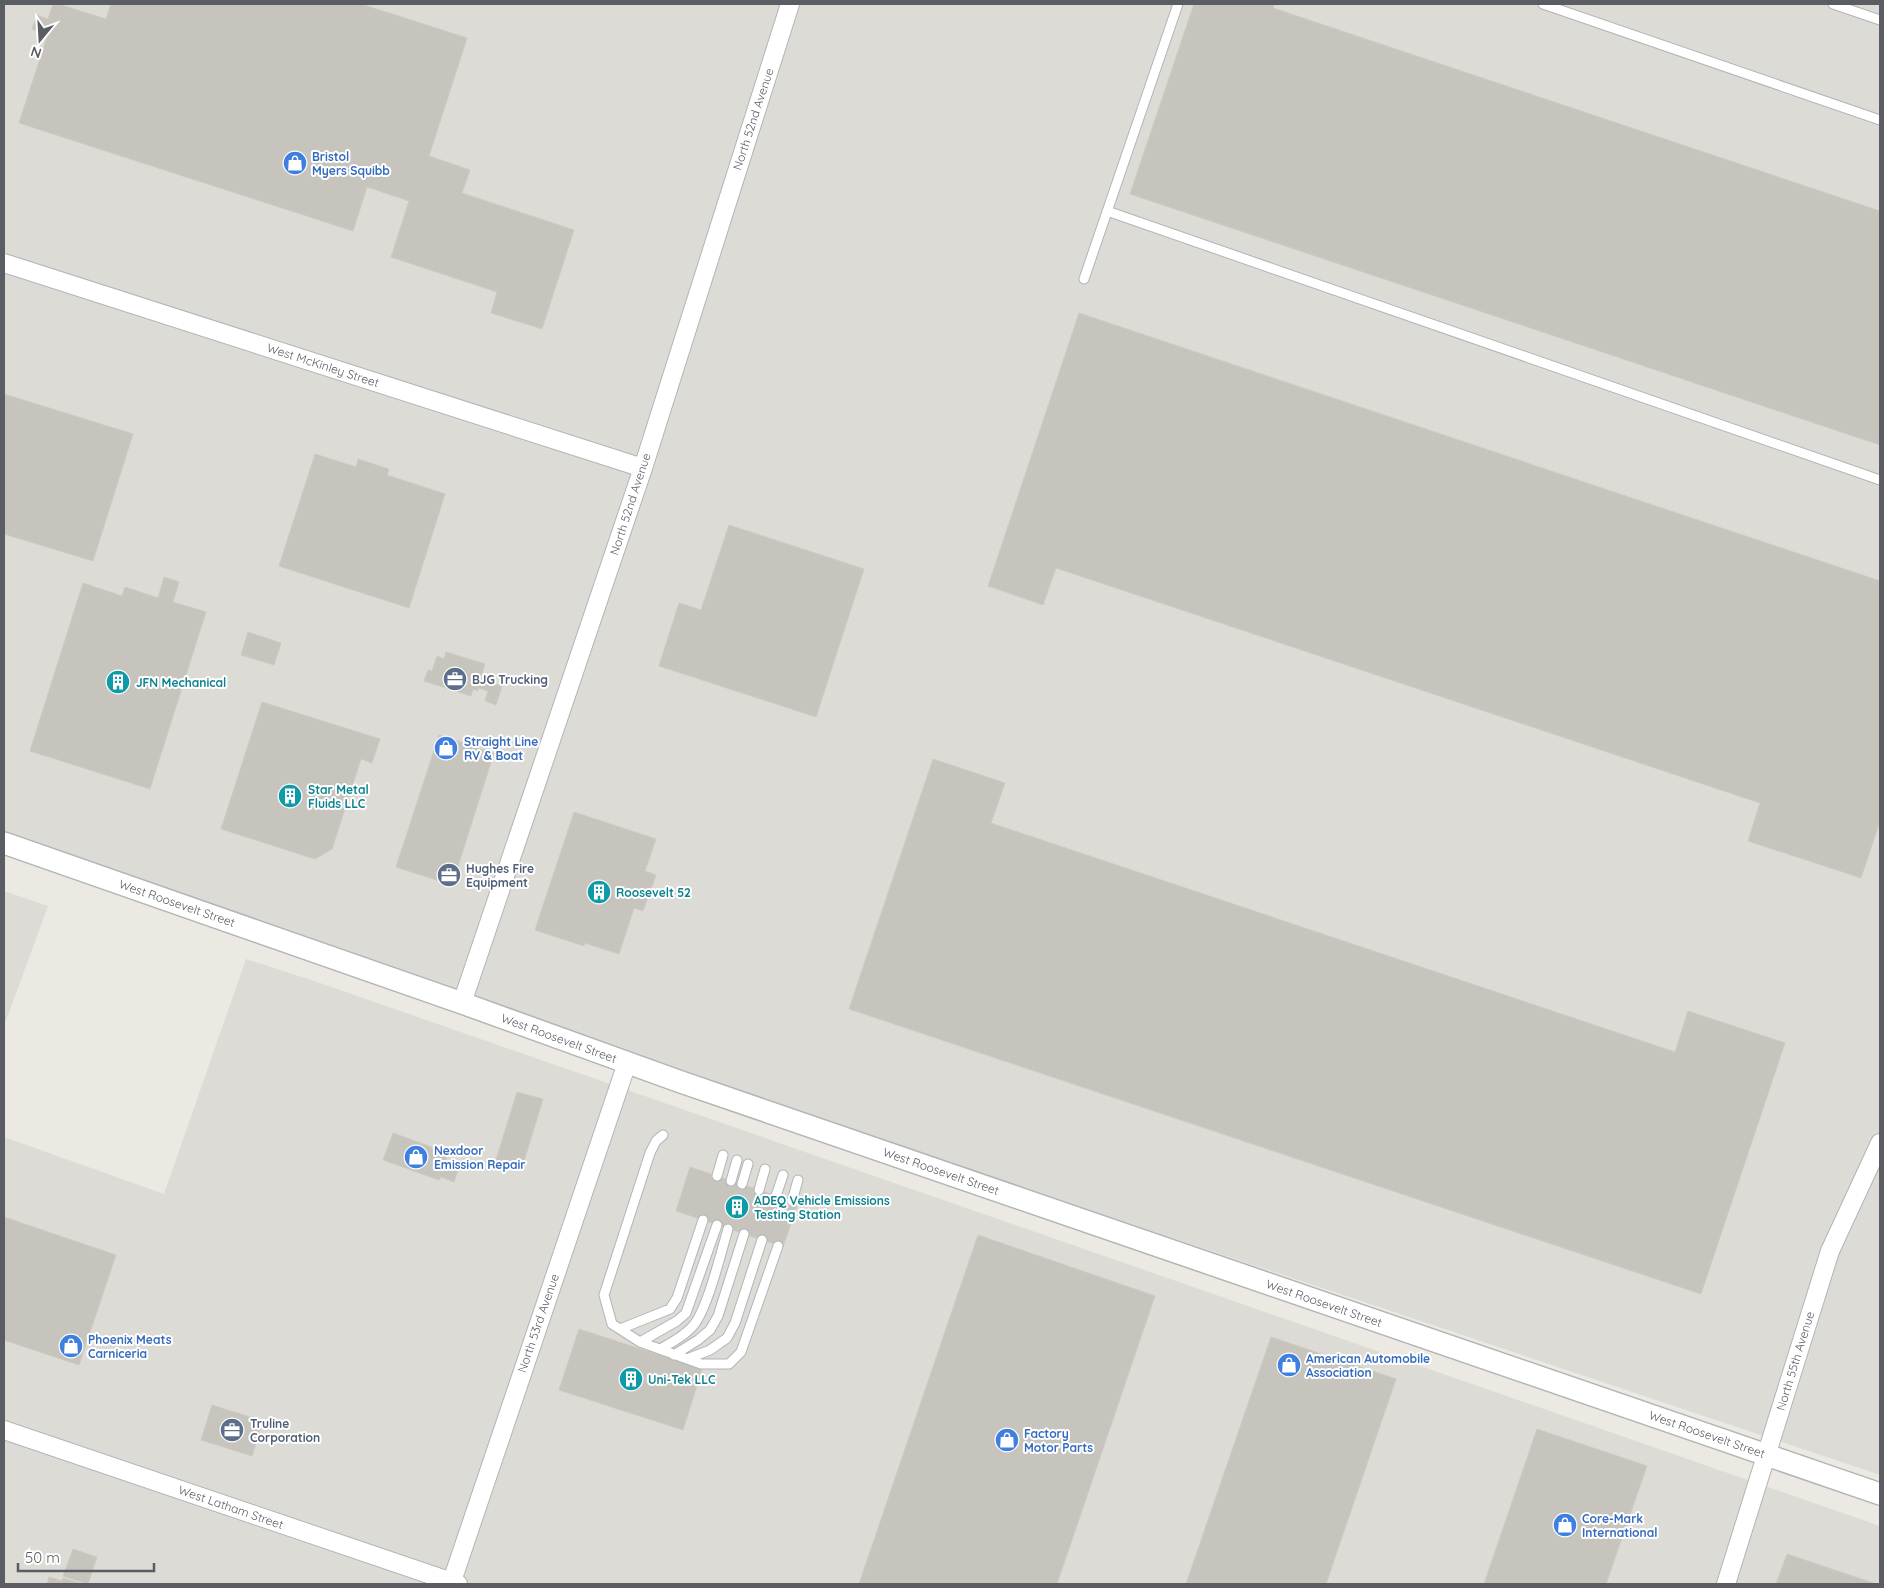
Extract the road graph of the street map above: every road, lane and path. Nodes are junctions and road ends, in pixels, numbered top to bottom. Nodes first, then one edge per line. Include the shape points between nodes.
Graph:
1 (790, 4) edge
2 (1178, 4) edge
3 (1542, 4) edge
4 (1833, 4) edge
5 (1880, 20) edge
6 (1880, 120) edge
7 (1107, 211) junction
8 (4, 263) edge
9 (1084, 279) dead end
10 (643, 468) junction
11 (1880, 480) edge
12 (4, 843) edge
13 (462, 1002) junction
14 (626, 1063) junction
15 (663, 1136) dead end
16 (1880, 1143) edge
17 (723, 1156) dead end
18 (738, 1160) dead end
19 (748, 1164) dead end
20 (765, 1169) dead end
21 (783, 1175) dead end
22 (717, 1176) dead end
23 (731, 1180) dead end
24 (798, 1180) dead end
25 (742, 1184) dead end
26 (759, 1190) dead end
27 (776, 1196) dead end
28 (792, 1201) dead end
29 (703, 1220) dead end
30 (717, 1225) dead end
31 (728, 1229) dead end
32 (744, 1234) dead end
33 (762, 1240) dead end
34 (778, 1246) dead end
35 (620, 1329) junction
36 (640, 1342) junction
37 (660, 1349) junction
38 (674, 1355) junction
39 (687, 1359) junction
40 (4, 1430) edge
41 (1766, 1454) junction
42 (1880, 1494) edge
43 (453, 1584) edge
44 (1726, 1584) edge

1 - 10 street, North 52nd Avenue
2 - 7 lane
3 - 6 lane
4 - 5 lane
7 - 9 lane
7 - 11 lane
8 - 10 street, West McKinley Street
10 - 13 street, North 52nd Avenue
12 - 13 street, West Roosevelt Street
13 - 14 street, West Roosevelt Street
14 - 41 street, West Roosevelt Street
14 - 43 street, North 53rd Avenue
15 - 35 lane via 656,1141 650,1153 604,1295 612,1324
16 - 41 street, North 55th Avenue via 1830,1251
17 - 22 lane
18 - 23 lane
19 - 25 lane
20 - 26 lane
21 - 27 lane
24 - 28 lane
29 - 35 lane via 677,1298 670,1309
30 - 36 lane via 686,1313
31 - 37 lane via 704,1307 693,1326
32 - 38 lane via 718,1316 710,1330
33 - 39 lane via 727,1338 710,1350
34 - 39 lane via 741,1352 729,1364 701,1364
35 - 36 lane
36 - 37 lane
37 - 38 lane
38 - 39 lane
40 - 43 street, West Latham Street
41 - 42 street, West Roosevelt Street
41 - 44 street, North 55th Avenue

